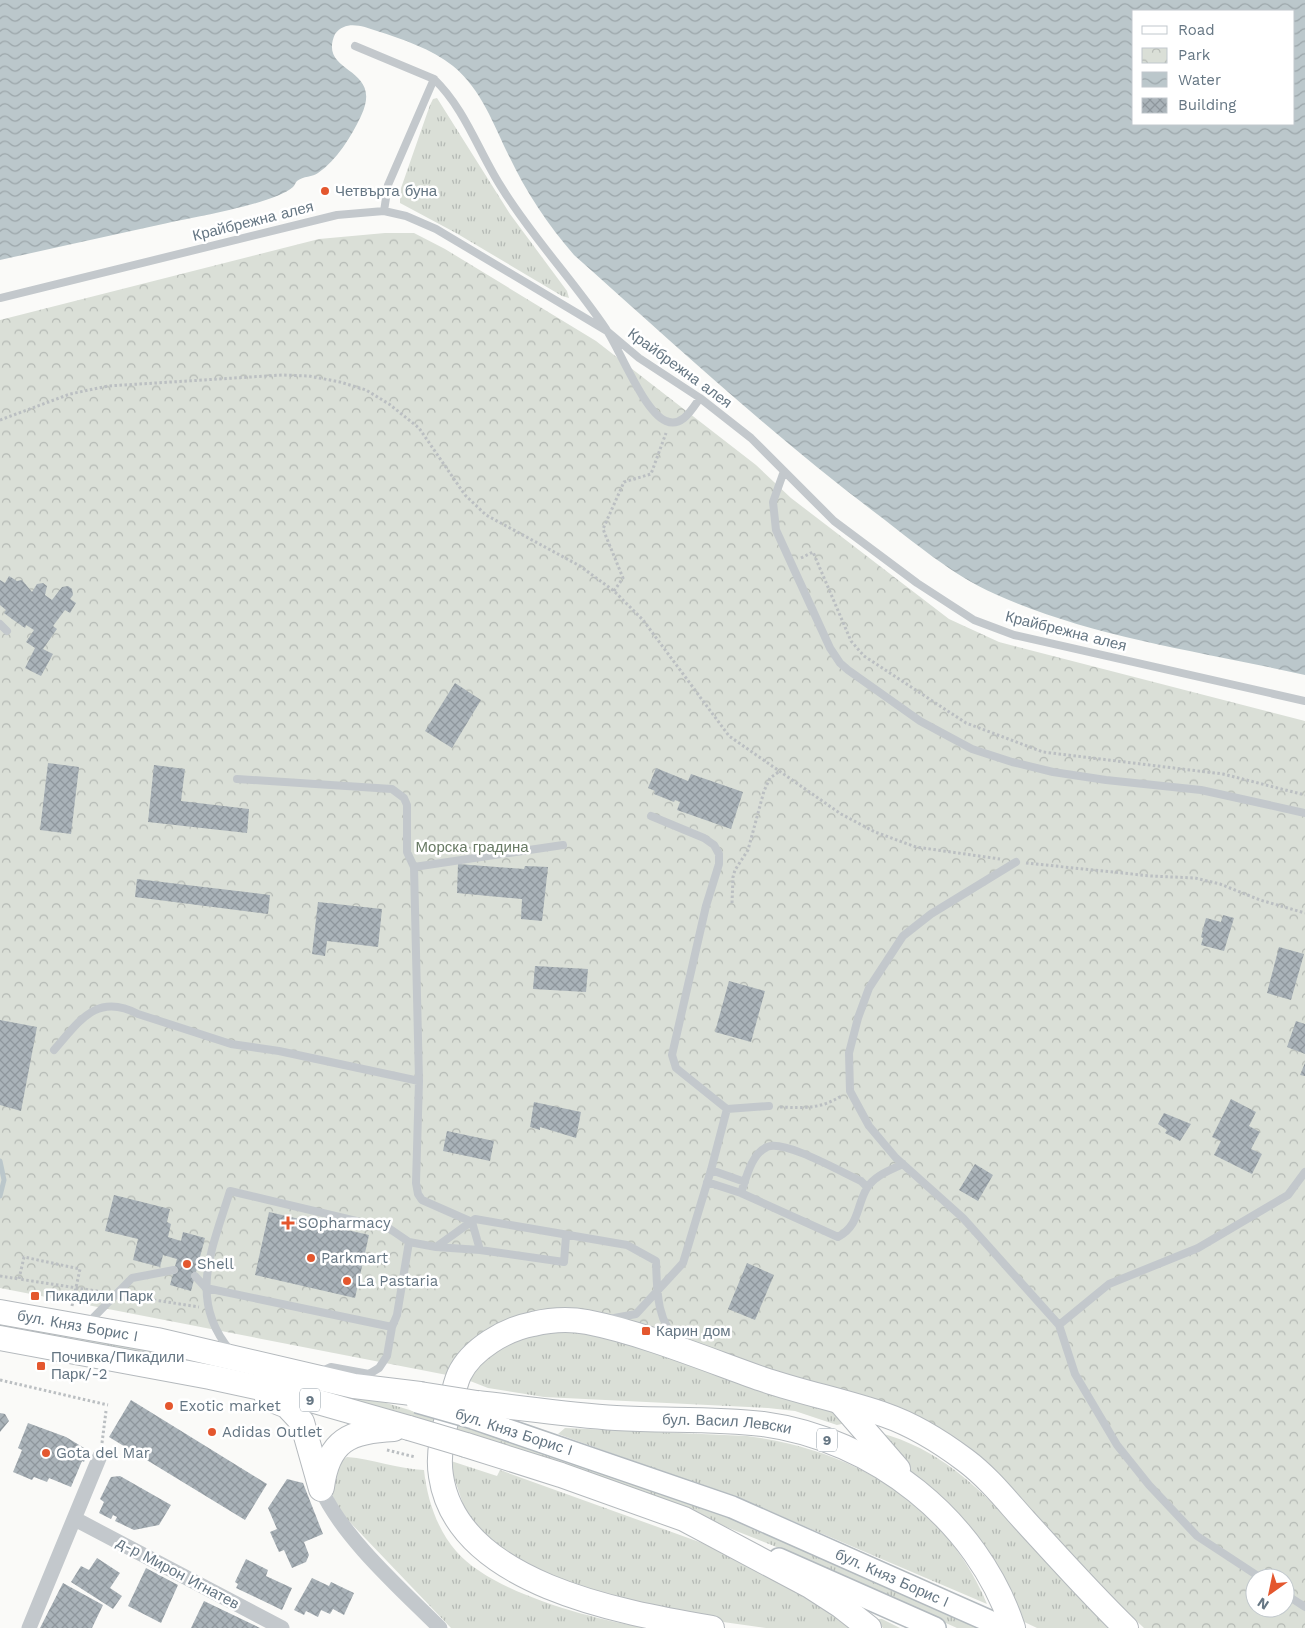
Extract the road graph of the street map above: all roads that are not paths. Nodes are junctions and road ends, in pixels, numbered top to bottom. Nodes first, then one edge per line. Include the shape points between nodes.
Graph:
1 (355, 46) dead end
2 (434, 79) junction
3 (384, 211) junction
4 (0, 298) edge
5 (607, 331) junction
6 (700, 398) junction
7 (784, 471) junction
8 (0, 624) edge
9 (7, 632) dead end
10 (1305, 701) edge
11 (237, 779) dead end
12 (1305, 812) edge
13 (651, 816) dead end
14 (563, 845) dead end
15 (1016, 862) road end
16 (414, 868) junction
17 (54, 1050) dead end
18 (419, 1081) junction
19 (769, 1106) road end
20 (727, 1109) junction
21 (903, 1164) junction
22 (711, 1170) junction
23 (1305, 1172) edge
24 (707, 1182) junction
25 (745, 1182) junction
26 (867, 1187) junction
27 (741, 1193) junction
28 (472, 1222) junction
29 (566, 1236) junction
30 (409, 1242) junction
31 (436, 1247) junction
32 (480, 1250) junction
33 (174, 1270) dead end
34 (195, 1276) dead end
35 (206, 1288) junction
36 (657, 1294) junction
37 (0, 1312) edge
38 (587, 1322) junction
39 (75, 1325) junction
40 (1059, 1325) junction
41 (392, 1327) junction
42 (0, 1338) edge
43 (236, 1357) junction
44 (706, 1360) junction
45 (311, 1375) junction
46 (210, 1377) junction
47 (354, 1386) joint
48 (840, 1402) junction
49 (475, 1410) junction
50 (410, 1428) junction
51 (100, 1456) road end
52 (321, 1489) junction
53 (925, 1498) junction
54 (75, 1518) junction
55 (684, 1519) junction
56 (1246, 1568) edge
57 (995, 1624) edge
58 (435, 1627) edge
59 (28, 1628) edge
60 (282, 1628) edge
61 (712, 1628) edge
62 (869, 1628) edge
63 (935, 1628) edge
64 (1013, 1628) edge
65 (1126, 1628) edge

1 - 2 lane
2 - 3 lane via 388,185
2 - 5 lane via 461,112 500,186
3 - 4 lane, Крайбрежна алея via 337,214
3 - 5 lane, Крайбрежна алея via 436,229
5 - 6 lane, Крайбрежна алея via 639,358
5 - 6 lane via 623,364 659,417 670,423 679,422
6 - 7 lane, Крайбрежна алея via 751,438
7 - 10 lane, Крайбрежна алея via 834,521 974,620 1014,635
7 - 12 lane via 773,502 776,530 830,648 840,663 920,721 972,749 1054,772 1201,790
8 - 9 lane
11 - 16 lane via 392,789 404,798 407,805 407,852
13 - 20 lane via 704,838 714,845 719,854 672,1055 676,1068
14 - 16 lane
15 - 21 lane via 931,914 904,936 869,988 849,1052 850,1091 869,1126
16 - 18 lane
17 - 18 lane via 95,1008 126,1008 231,1044
18 - 28 lane via 418,1194 429,1204
19 - 20 lane
20 - 22 lane
21 - 26 lane
21 - 40 lane via 963,1218
22 - 24 lane
22 - 25 lane
23 - 40 lane via 1288,1195 1198,1248 1109,1284
24 - 27 lane
24 - 36 lane via 682,1263
25 - 26 lane via 757,1155 767,1146 784,1146 861,1181
25 - 27 lane
26 - 27 lane via 849,1231 838,1236
28 - 29 lane via 475,1219
28 - 31 lane
28 - 32 lane
29 - 32 lane via 564,1262
29 - 36 lane via 627,1245 656,1261
30 - 31 lane
30 - 35 lane via 390,1229 230,1191 206,1274
30 - 41 lane via 397,1315
31 - 32 lane
33 - 39 lane via 132,1278
34 - 35 lane
35 - 41 lane
35 - 43 lane via 207,1308 213,1325
36 - 38 lane via 636,1314
36 - 44 lane via 665,1323 677,1339
37 - 39 highway, бул. Княз Борис I / 9
38 - 44 highway
38 - 61 highway via 530,1324 513,1330 470,1359 459,1375 441,1445 441,1477 446,1496 462,1525 476,1541 500,1561 531,1579 606,1606
39 - 43 highway, бул. Княз Борис I / 9
40 - 56 lane via 1075,1374 1117,1445 1197,1536
41 - 45 lane via 387,1356 379,1368 369,1374 331,1367
42 - 46 highway, бул. Княз Борис I / 9
43 - 45 highway, бул. Княз Борис I / 9
44 - 48 highway
45 - 47 highway, бул. Княз Борис I / 9
46 - 50 highway, бул. Княз Борис I / 9 via 296,1396
46 - 52 highway via 287,1406 296,1415 305,1431
47 - 49 highway, бул. Васил Левски / 9, bridge
48 - 53 highway
48 - 65 highway via 907,1425 969,1463
49 - 53 highway, бул. Васил Левски / 9 via 762,1424 840,1446 867,1459
49 - 57 main road, бул. Княз Борис I via 732,1507
50 - 52 highway via 367,1431 345,1439 327,1461
50 - 55 highway, бул. Княз Борис I / 9, bridge via 561,1475
51 - 54 street
52 - 58 street via 348,1532
53 - 64 highway, бул. Васил Левски / 9 via 976,1553 998,1588
54 - 59 street
54 - 60 street, д-р Мирон Игнатев
55 - 62 highway, 9 via 810,1586
55 - 63 main road, бул. Княз Борис I

